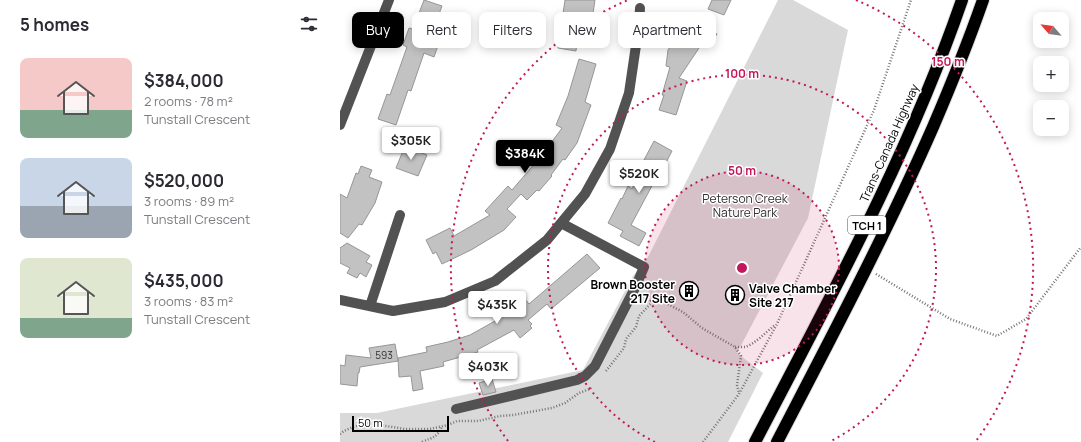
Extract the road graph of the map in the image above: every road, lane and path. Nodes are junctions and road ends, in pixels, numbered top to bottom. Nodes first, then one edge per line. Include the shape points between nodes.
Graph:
1 (388, 0) edge
2 (911, 0) edge
3 (962, 0) edge
4 (983, 0) edge
5 (640, 8) dead end
6 (340, 125) edge
7 (400, 214) dead end
8 (561, 223) junction
9 (1081, 247) edge
10 (866, 268) junction
11 (636, 286) junction
12 (340, 300) edge
13 (370, 306) junction
14 (777, 324) junction
15 (735, 347) junction
16 (739, 394) junction
17 (456, 409) dead end
18 (442, 426) dead end
19 (422, 442) edge
20 (703, 442) edge
21 (755, 442) edge
22 (777, 442) edge

1 - 6 street
2 - 14 path via 874,110
3 - 21 highway, Trans-Canada Highway / TCH 1 via 895,167 849,262
4 - 10 highway, TCH 1 via 912,175
5 - 8 street via 629,93 610,149 586,194
7 - 13 street
8 - 11 street via 644,267
8 - 13 street via 547,240 495,281 445,302 393,311
9 - 10 path via 1026,319 997,336 950,320
10 - 22 highway, TCH 1
11 - 15 path via 641,293 683,312 702,328
11 - 17 street via 595,366 585,376 578,380
12 - 13 street
14 - 15 path via 754,343
14 - 16 path
15 - 16 path via 741,356 737,385
16 - 20 path
18 - 19 path via 438,434

